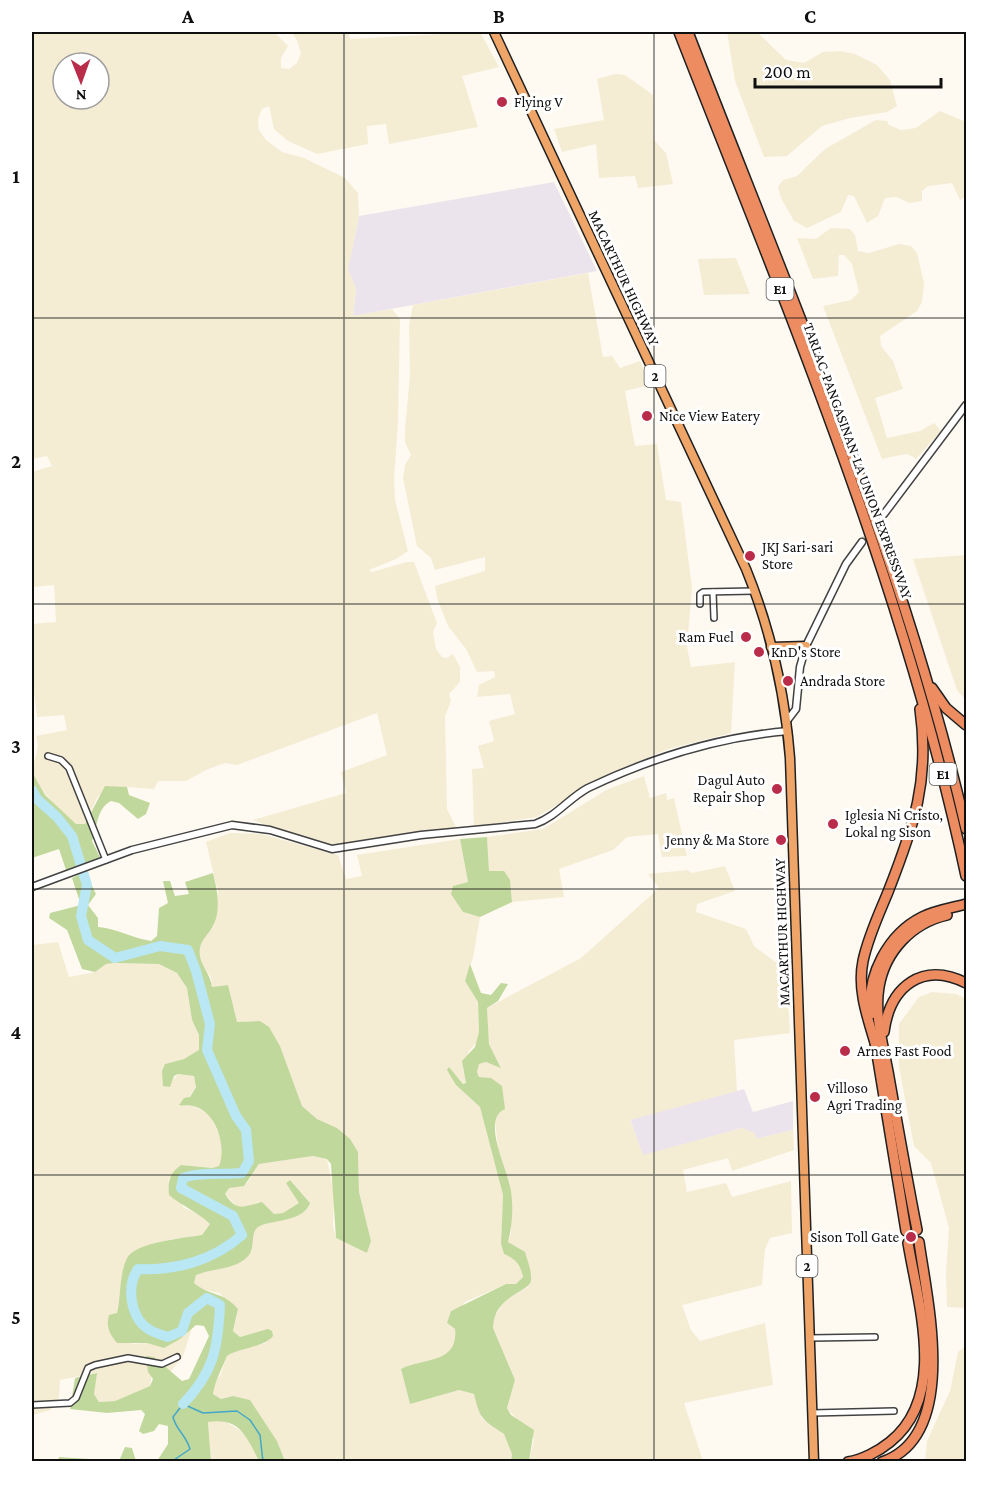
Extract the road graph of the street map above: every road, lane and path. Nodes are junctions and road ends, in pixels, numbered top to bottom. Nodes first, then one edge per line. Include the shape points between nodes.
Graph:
1 (494, 32) edge
2 (679, 32) edge
3 (688, 32) edge
4 (966, 405) edge
5 (884, 514) tunnel mouth
6 (862, 542) tunnel mouth
7 (754, 591) junction
8 (713, 592) junction
9 (700, 604) dead end
10 (714, 618) dead end
11 (806, 646) junction
12 (771, 647) junction
13 (915, 674) junction
14 (925, 676) junction
15 (966, 725) edge
16 (787, 726) junction
17 (48, 756) dead end
18 (966, 829) edge
19 (106, 860) junction
20 (966, 876) edge
21 (32, 887) edge
22 (966, 907) edge
23 (966, 983) edge
24 (879, 1046) junction
25 (916, 1230) dead end
26 (906, 1231) dead end
27 (919, 1242) dead end
28 (908, 1243) dead end
29 (875, 1336) dead end
30 (810, 1338) junction
31 (177, 1357) dead end
32 (32, 1405) edge
33 (894, 1411) dead end
34 (813, 1413) junction
35 (814, 1461) edge
36 (848, 1461) edge
37 (882, 1461) edge

1 - 7 highway, MACARTHUR HIGHWAY / 2
2 - 13 highway, TARLAC-PANGASINAN-LA UNION EXPRESSWAY / E1 via 805,354 875,548
3 - 14 highway, TARLAC-PANGASINAN-LA UNION EXPRESSWAY / E1 via 871,510
4 - 5 street
6 - 11 street via 846,564
7 - 8 street
7 - 12 highway, MACARTHUR HIGHWAY / 2
8 - 9 street via 701,593
8 - 10 street
11 - 12 highway
11 - 16 street via 796,709
12 - 16 highway, MACARTHUR HIGHWAY / 2
13 - 20 highway, TARLAC-PANGASINAN-LA UNION EXPRESSWAY / E1 via 951,803
13 - 24 highway via 924,738 923,777 915,820 863,963 863,1003
14 - 15 highway via 946,708
14 - 18 highway, TARLAC-PANGASINAN-LA UNION EXPRESSWAY / E1
16 - 19 street via 706,743 613,776 582,791 540,822 332,849 240,824
16 - 30 highway, MACARTHUR HIGHWAY / 2
17 - 19 street via 69,768
19 - 21 street
22 - 24 highway via 922,917 904,928 890,944 872,984 870,1003
23 - 24 highway via 940,975 915,979 903,987 891,1003
24 - 25 highway
24 - 26 highway
27 - 37 highway via 934,1341 930,1399 909,1444
28 - 36 highway via 924,1343 919,1398 895,1438 873,1453
29 - 30 street
30 - 34 highway, MACARTHUR HIGHWAY / 2
31 - 32 street via 162,1364 128,1358 95,1365 88,1368 76,1398 70,1403
33 - 34 street
34 - 35 highway, MACARTHUR HIGHWAY / 2

